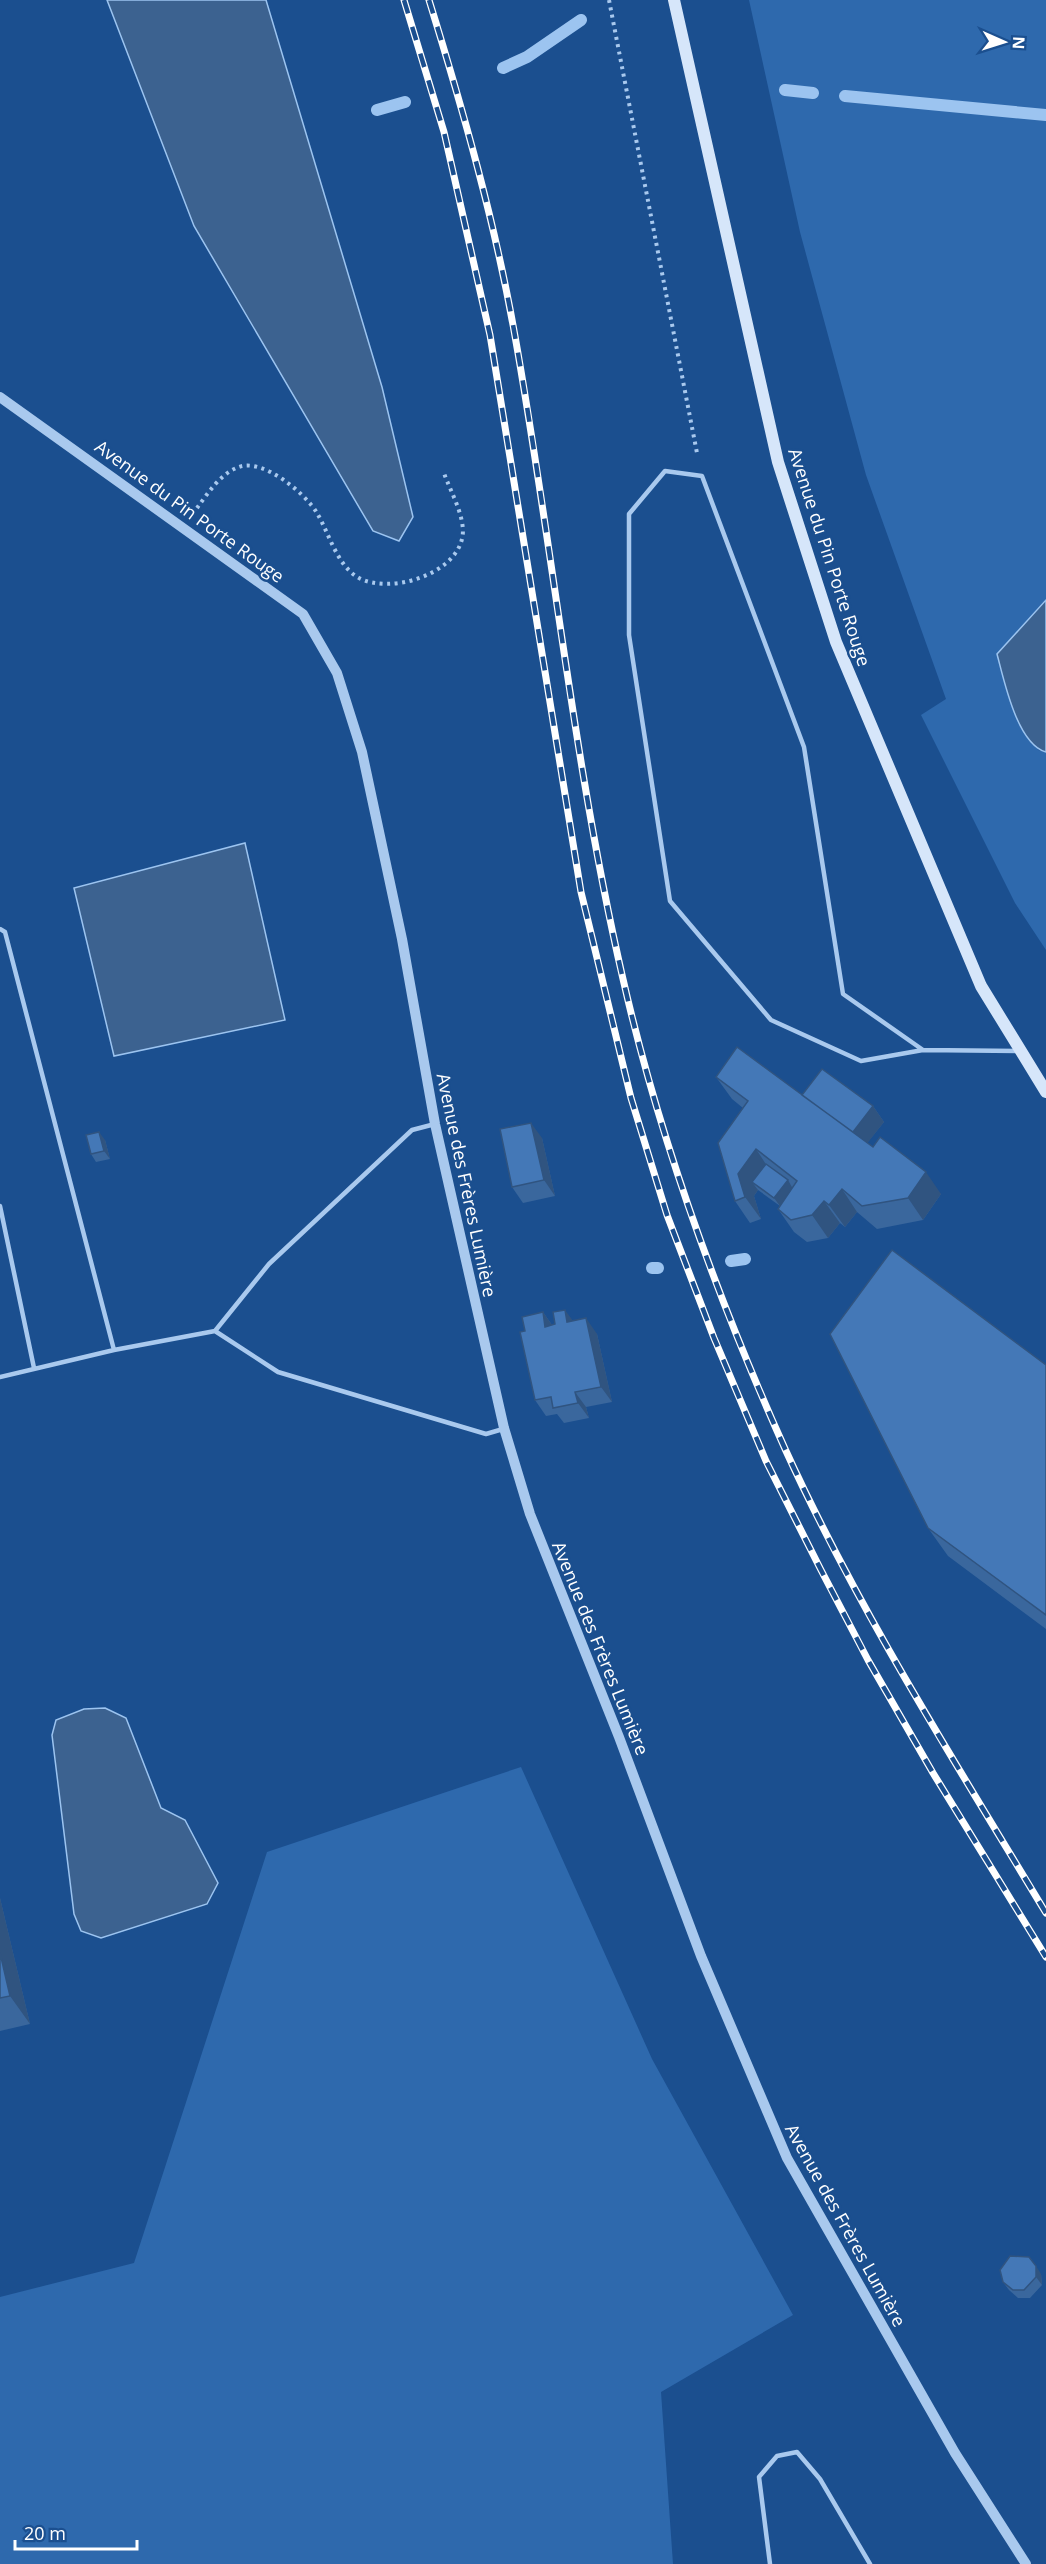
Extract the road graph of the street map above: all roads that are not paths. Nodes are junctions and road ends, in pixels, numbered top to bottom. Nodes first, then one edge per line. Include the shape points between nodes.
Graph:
1 (674, 0) edge
2 (0, 397) edge
3 (338, 674) joint
4 (0, 929) edge
5 (922, 1050) junction
6 (1021, 1051) junction
7 (1046, 1092) edge
8 (435, 1124) junction
9 (0, 1206) edge
10 (215, 1331) junction
11 (114, 1350) junction
12 (34, 1368) junction
13 (0, 1377) edge
14 (504, 1428) junction
15 (770, 2564) edge
16 (870, 2564) edge
17 (1026, 2564) edge

1 - 6 main road, Avenue du Pin Porte Rouge via 778,462 836,642 981,986
2 - 3 street, Avenue du Pin Porte Rouge via 303,614
3 - 8 street, Avenue des Frères Lumière via 363,752
4 - 11 lane via 5,932
5 - 5 lane via 843,994 804,747 702,476 665,471 629,514 629,635 670,901 771,1020 861,1061
5 - 6 lane
6 - 7 main road, Avenue du Pin Porte Rouge
8 - 10 lane via 412,1130 269,1264
8 - 14 street, Avenue des Frères Lumière
9 - 12 lane
10 - 11 lane
10 - 14 lane via 278,1372 486,1434
11 - 12 lane
12 - 13 lane
14 - 17 street, Avenue des Frères Lumière via 530,1514 701,1956 787,2158 955,2453
15 - 16 lane via 759,2477 777,2456 797,2452 820,2479

